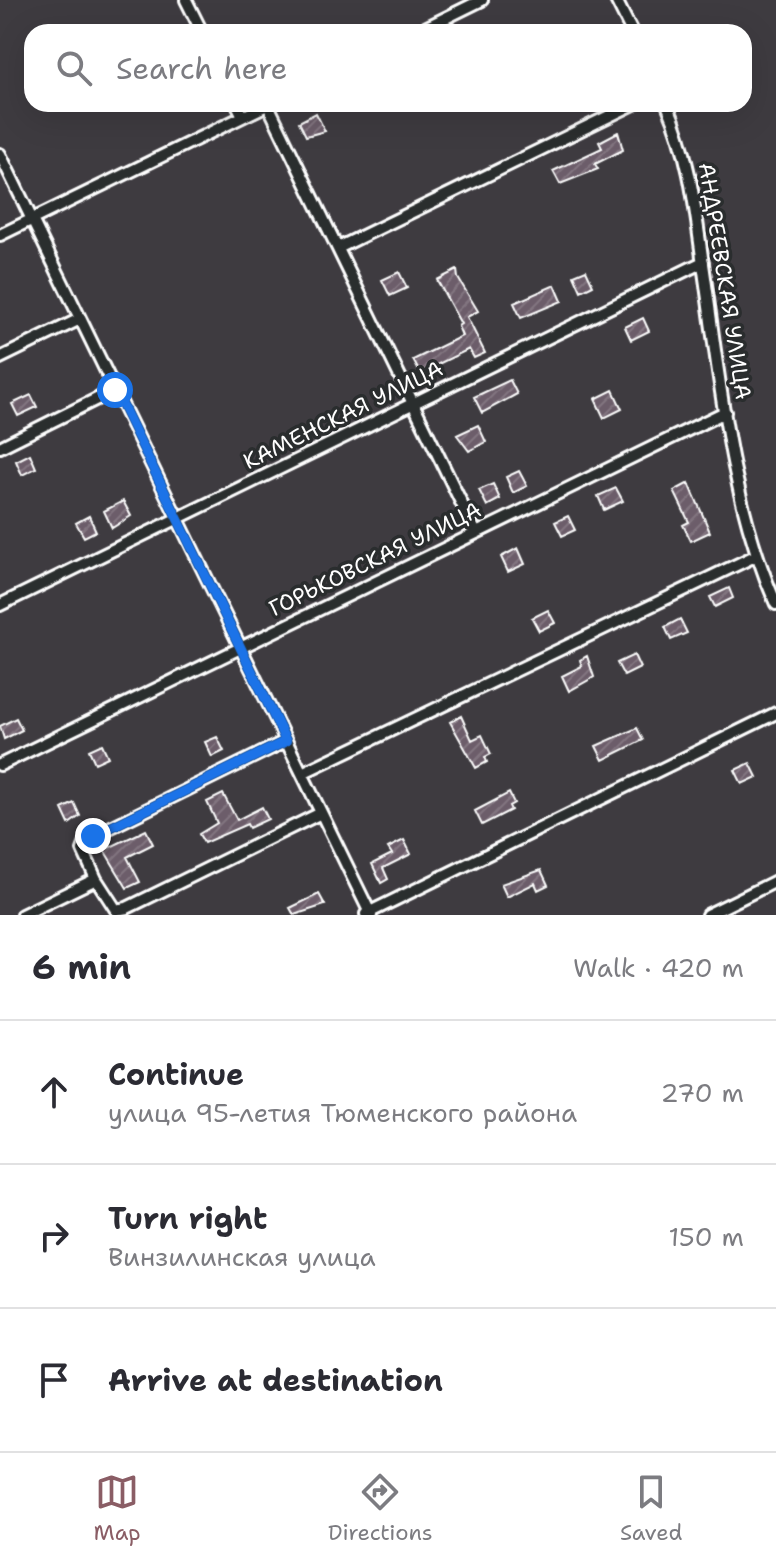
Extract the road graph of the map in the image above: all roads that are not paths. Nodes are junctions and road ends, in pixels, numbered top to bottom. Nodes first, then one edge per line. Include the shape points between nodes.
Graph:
1 (186, 0) edge
2 (482, 0) edge
3 (616, 0) edge
4 (198, 24) edge
5 (433, 24) edge
6 (628, 24) edge
7 (241, 112) edge
8 (251, 112) edge
9 (272, 112) edge
10 (618, 112) edge
11 (670, 112) edge
12 (243, 116) junction
13 (0, 154) edge
14 (32, 219) junction
15 (0, 235) edge
16 (338, 248) junction
17 (703, 262) junction
18 (80, 319) junction
19 (0, 358) edge
20 (115, 390) junction
21 (413, 403) junction
22 (725, 412) junction
23 (0, 447) edge
24 (178, 517) junction
25 (476, 533) junction
26 (755, 556) junction
27 (776, 604) edge
28 (0, 605) edge
29 (241, 647) junction
30 (776, 713) edge
31 (286, 741) junction
32 (0, 765) edge
33 (302, 773) junction
34 (321, 813) junction
35 (96, 879) junction
36 (776, 881) edge
37 (369, 914) edge
38 (22, 915) edge
39 (707, 915) edge

1 - 4 street
2 - 5 street
3 - 6 street
7 - 12 street
8 - 12 street
9 - 16 street
10 - 16 street
11 - 17 street, АНДРЕЕВСКАЯ УЛИЦА via 690,166
12 - 14 street
13 - 14 street
14 - 15 street
14 - 18 street
16 - 21 street
17 - 21 street, КАМЕНСКАЯ УЛИЦА
17 - 22 street, АНДРЕЕВСКАЯ УЛИЦА
18 - 19 street
18 - 20 street
20 - 23 street
20 - 24 street
21 - 24 street, КАМЕНСКАЯ УЛИЦА
21 - 25 street
22 - 25 street, ГОРЬКОВСКАЯ УЛИЦА
22 - 26 street, АНДРЕЕВСКАЯ УЛИЦА
24 - 28 street, КАМЕНСКАЯ УЛИЦА
24 - 29 street
25 - 29 street, ГОРЬКОВСКАЯ УЛИЦА
26 - 27 street, АНДРЕЕВСКАЯ УЛИЦА
26 - 33 street
29 - 31 street
29 - 32 street, ГОРЬКОВСКАЯ УЛИЦА
30 - 37 street
31 - 33 street
31 - 35 street via 93,836 83,850
33 - 34 street
34 - 35 street via 127,908 110,905
34 - 37 street
35 - 38 street
36 - 39 street

